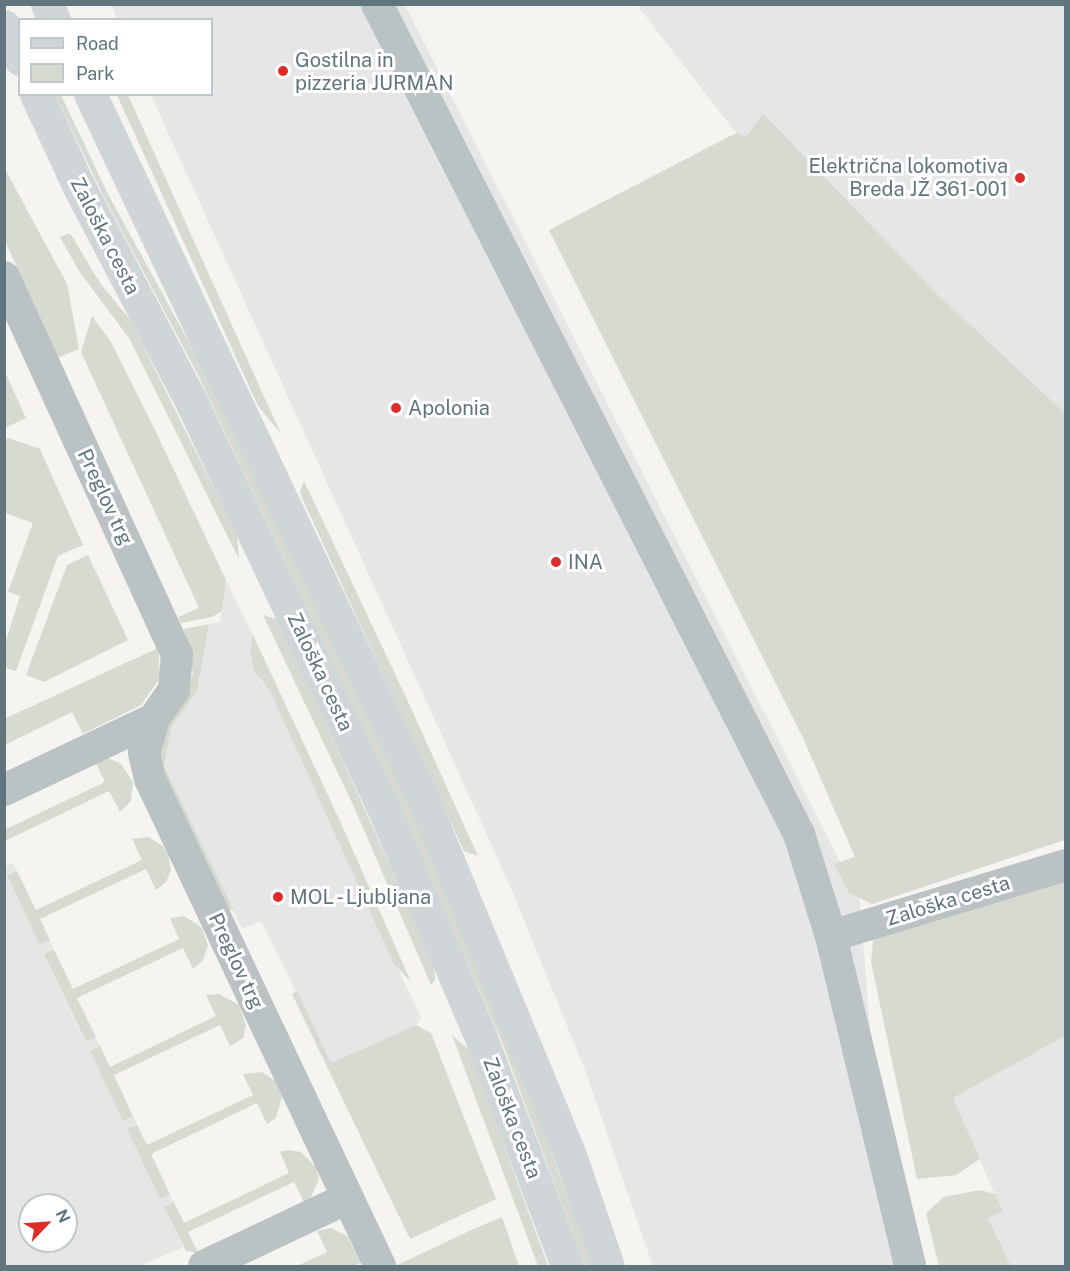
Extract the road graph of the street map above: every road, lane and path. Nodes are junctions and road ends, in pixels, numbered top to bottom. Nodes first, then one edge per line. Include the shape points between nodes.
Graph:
1 (47, 4) edge
2 (377, 4) edge
3 (53, 18) edge
4 (4, 26) edge
5 (18, 55) edge
6 (37, 96) edge
7 (91, 96) edge
8 (4, 277) edge
9 (154, 719) junction
10 (4, 790) edge
11 (1065, 865) edge
12 (831, 936) junction
13 (348, 1198) junction
14 (380, 1265) edge
15 (204, 1266) edge
16 (567, 1266) edge
17 (608, 1266) edge
18 (910, 1266) edge

1 - 3 main road
2 - 12 street via 799,834
4 - 5 main road
6 - 16 main road, Zaloška cesta via 78,185 190,399 381,803 474,1020
7 - 17 main road, Zaloška cesta via 418,788 569,1152
8 - 9 street, Preglov trg via 177,654 174,690
9 - 10 street
9 - 13 street, Preglov trg via 144,753 150,779
11 - 12 street, Zaloška cesta
12 - 18 street
13 - 14 street, Preglov trg
13 - 15 street

